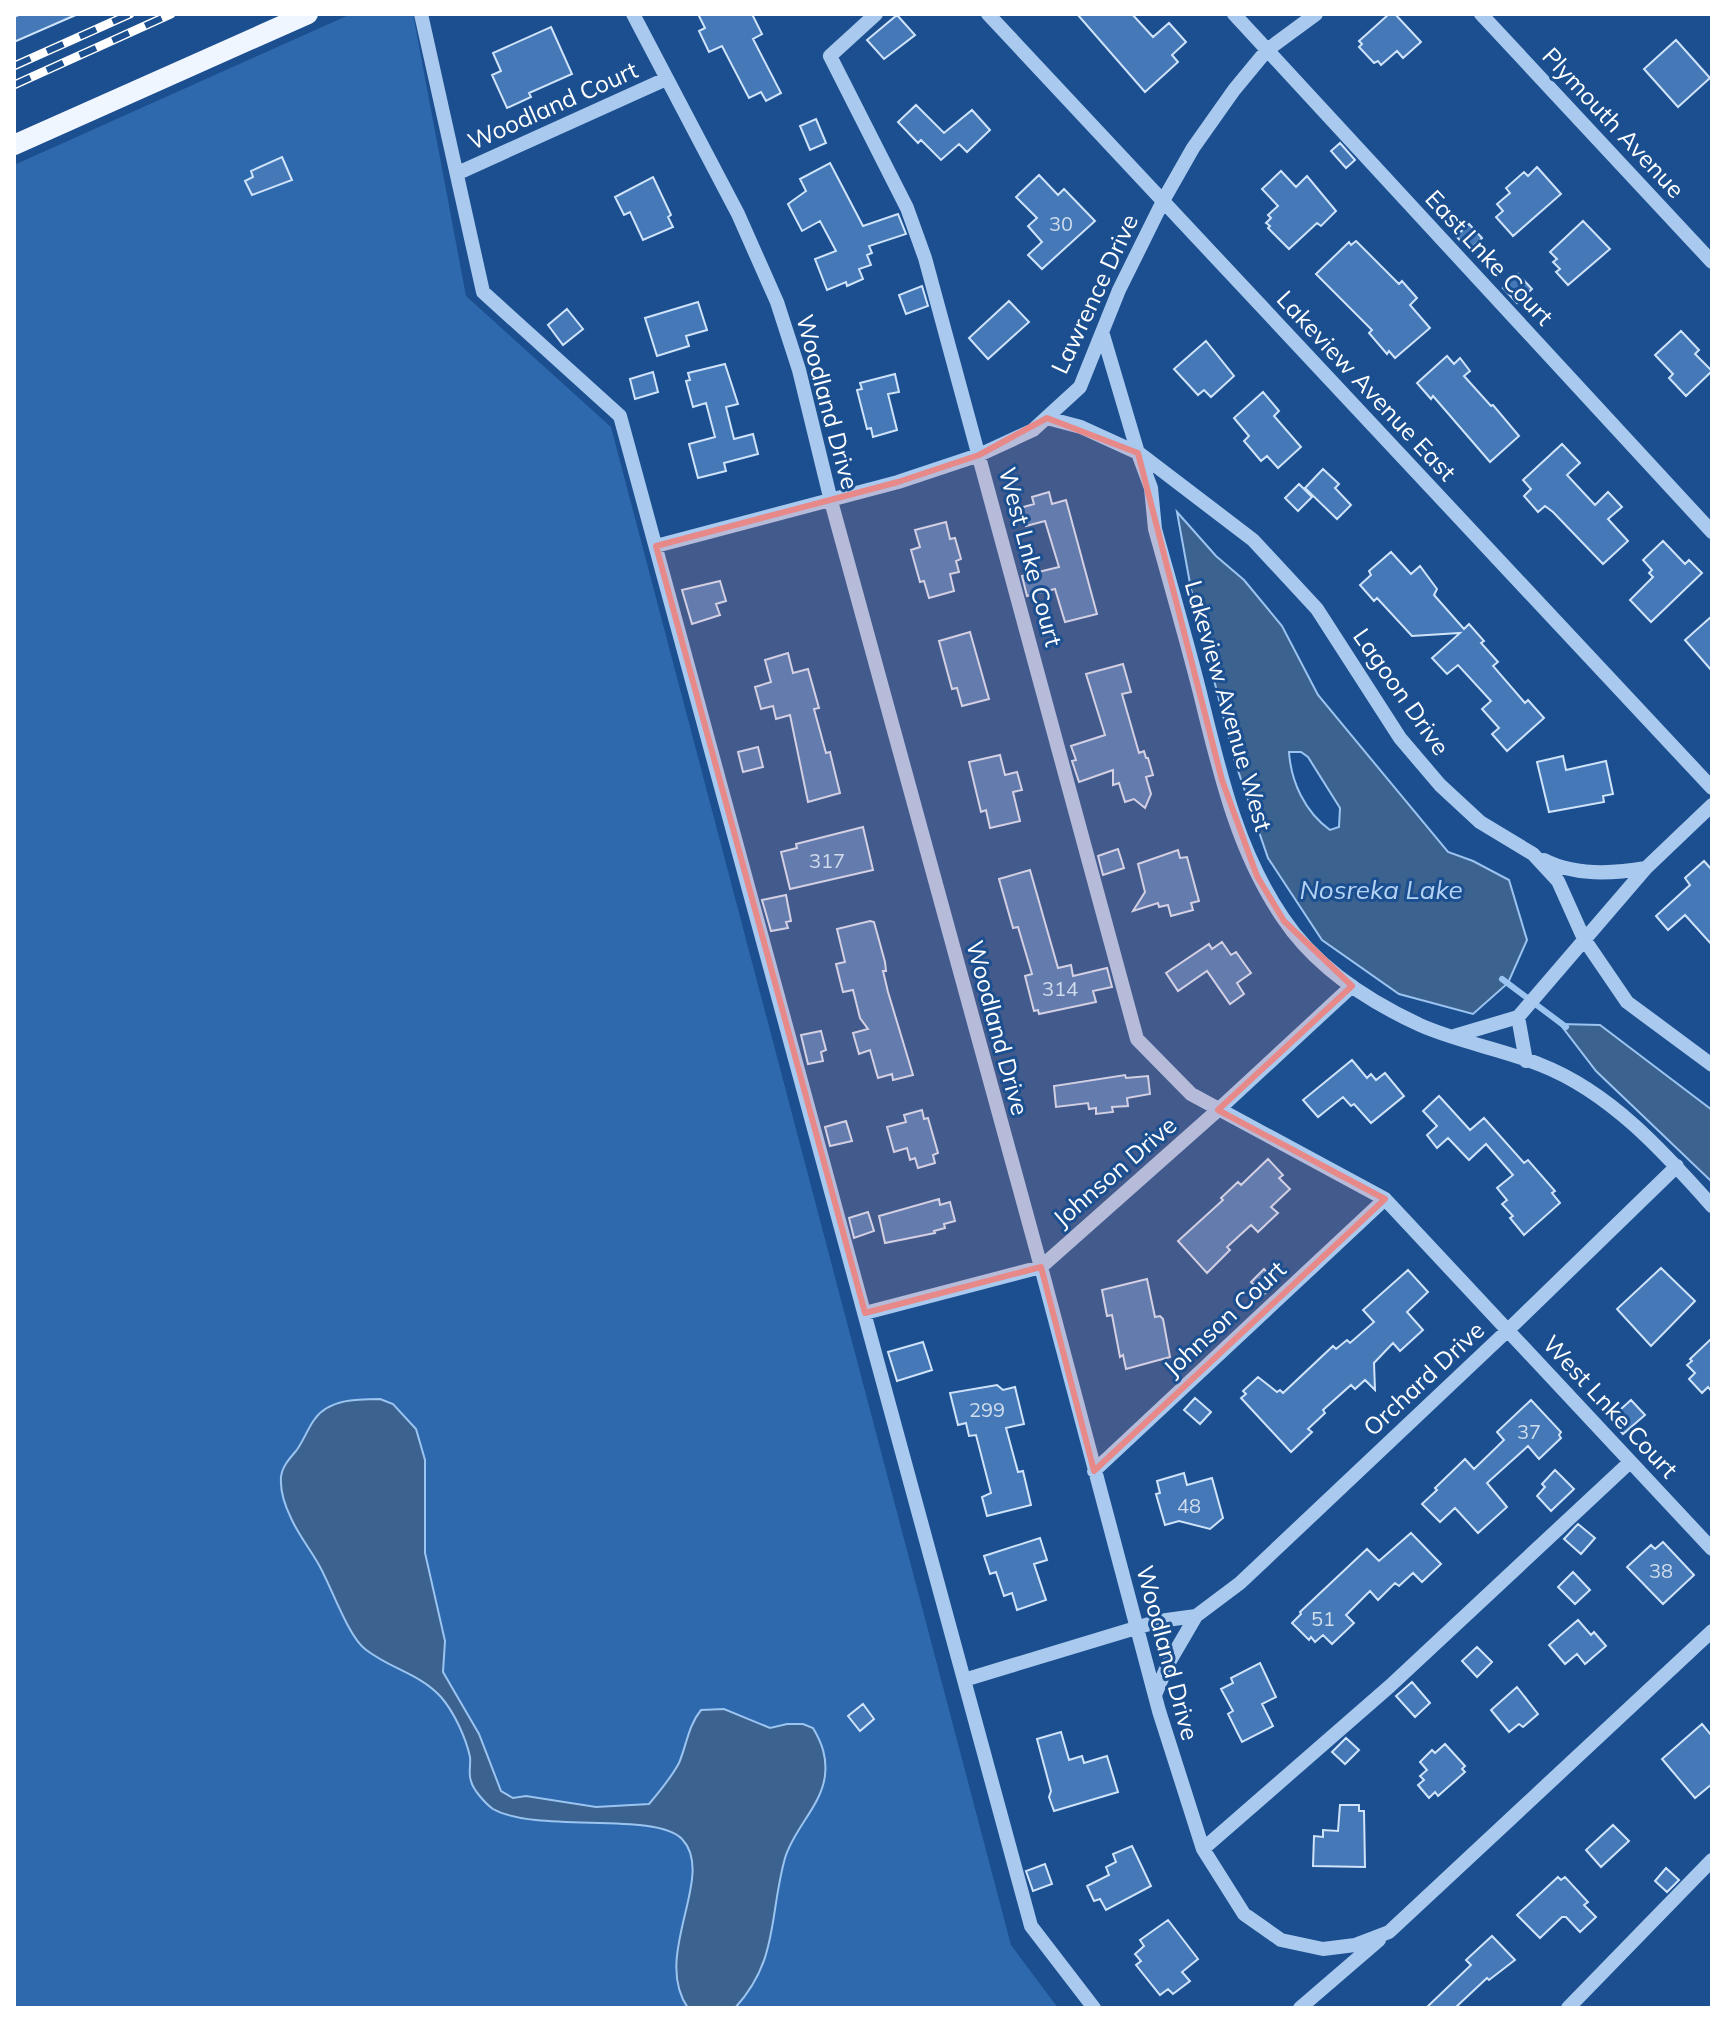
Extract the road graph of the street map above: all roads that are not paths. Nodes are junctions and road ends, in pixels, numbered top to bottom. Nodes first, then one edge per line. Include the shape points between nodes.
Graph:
1 (308, 14) edge
2 (421, 14) edge
3 (633, 14) edge
4 (876, 14) edge
5 (988, 14) edge
6 (1234, 14) edge
7 (1316, 14) edge
8 (1481, 14) edge
9 (1267, 50) junction
10 (666, 79) junction
11 (14, 145) edge
12 (458, 173) junction
13 (1164, 199) junction
14 (1712, 262) edge
15 (1103, 335) junction
16 (1047, 418) junction
17 (1138, 453) junction
18 (979, 455) junction
19 (831, 501) junction
20 (1712, 532) edge
21 (656, 546) junction
22 (1712, 788) edge
23 (1712, 805) edge
24 (1533, 854) junction
25 (1646, 868) junction
26 (1584, 939) junction
27 (1352, 986) junction
28 (1518, 1017) junction
29 (1454, 1036) junction
30 (1526, 1061) junction
31 (1712, 1065) edge
32 (1218, 1110) junction
33 (1677, 1166) junction
34 (1385, 1199) junction
35 (1712, 1206) edge
36 (1041, 1267) junction
37 (865, 1313) junction
38 (1508, 1330) junction
39 (1630, 1462) junction
40 (1094, 1471) junction
41 (1712, 1549) edge
42 (1196, 1616) junction
43 (1138, 1629) junction
44 (1712, 1631) edge
45 (964, 1680) junction
46 (1155, 1695) junction
47 (1203, 1849) junction
48 (1712, 1860) edge
49 (1389, 1932) junction
50 (1094, 2008) edge
51 (1300, 2008) edge
52 (1568, 2008) edge

1 - 11 main road
2 - 12 street
3 - 10 street, Woodland Drive
4 - 18 street, West Lnke Court via 830,56 907,208
5 - 13 street, Lakeview Avenue East
6 - 9 street, East Lnke Court
7 - 9 street, Lawrence Drive
8 - 14 street, Plymouth Avenue
9 - 13 street, Lawrence Drive via 1193,148
9 - 20 street, East Lnke Court
10 - 12 street, Woodland Court
10 - 19 street, Woodland Drive via 738,214 777,302
12 - 21 street via 483,292 620,416
13 - 15 street, Lawrence Drive
13 - 22 street, Lakeview Avenue East
15 - 16 street, Lawrence Drive via 1080,387
15 - 17 street
16 - 17 street, Lagoon Drive
16 - 18 street, Lawrence Drive
17 - 24 street, Lagoon Drive via 1253,540 1317,609 1400,738 1440,785 1480,822
17 - 27 street, Lakeview Avenue West via 1222,780 1257,876 1284,921 1320,961
18 - 19 street, Lawrence Drive
18 - 32 street, West Lnke Court via 1137,1039 1191,1094
19 - 21 street, Lawrence Drive
19 - 36 street, Woodland Drive
21 - 37 street
23 - 25 street
24 - 25 street via 1574,871
24 - 26 street, Lagoon Drive via 1558,881
25 - 26 street
26 - 28 street
26 - 31 street, Lagoon Drive via 1627,1002
27 - 29 street, Lakeview Avenue West via 1421,1025
27 - 32 street, Johnson Drive
28 - 29 street
28 - 30 street
29 - 30 street, Lakeview Avenue West
30 - 33 street, Lakeview Avenue West via 1607,1103
32 - 34 street, West Lnke Court
32 - 36 street, Johnson Drive
33 - 35 street, Lakeview Avenue West
33 - 38 street, Orchard Drive
34 - 38 street, West Lnke Court
34 - 40 street, Johnson Court
36 - 37 street, Johnson Drive
36 - 40 street, Woodland Drive
37 - 45 street
38 - 39 street, West Lnke Court
38 - 42 street, Orchard Drive via 1240,1583
39 - 41 street, West Lnke Court
39 - 47 street via 1390,1686
40 - 43 street, Woodland Drive
42 - 43 street, Orchard Drive
42 - 46 street, Orchard Drive
43 - 45 street, Orchard Drive
43 - 46 street, Woodland Drive
44 - 49 street, Woodland Drive
45 - 50 street via 1031,1926
46 - 47 street, Woodland Drive
47 - 49 street, Woodland Drive via 1244,1914 1281,1940 1323,1949 1355,1945
48 - 52 street
49 - 51 street, Woodland Drive

